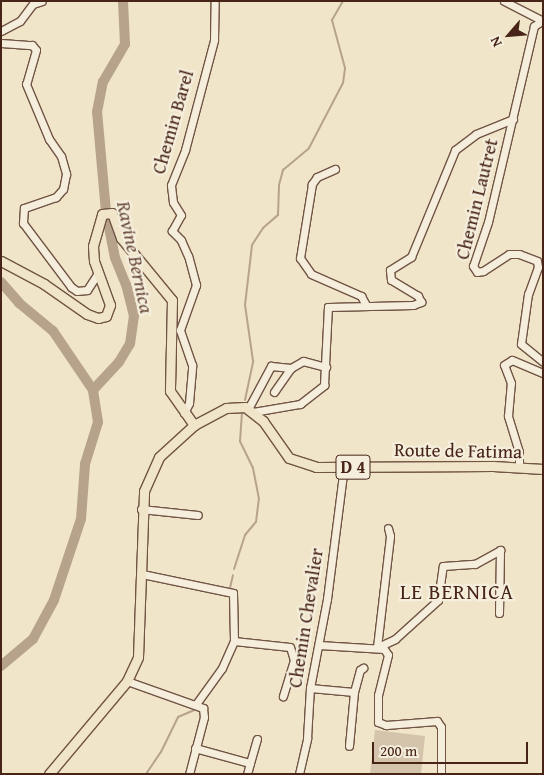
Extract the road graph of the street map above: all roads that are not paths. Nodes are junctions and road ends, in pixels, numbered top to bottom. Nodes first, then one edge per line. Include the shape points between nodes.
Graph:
1 (42, 1) edge
2 (215, 1) edge
3 (504, 1) edge
4 (542, 20) edge
5 (1, 31) edge
6 (1, 43) edge
7 (513, 119) junction
8 (335, 169) dead end
9 (1, 261) edge
10 (98, 273) junction
11 (366, 305) junction
12 (543, 362) edge
13 (326, 367) junction
14 (290, 368) junction
15 (543, 373) edge
16 (274, 392) dead end
17 (251, 410) junction
18 (184, 413) junction
19 (194, 425) junction
20 (344, 467) junction
21 (519, 468) junction
22 (543, 469) edge
23 (141, 509) junction
24 (198, 514) dead end
25 (388, 528) dead end
26 (142, 574) junction
27 (499, 613) dead end
28 (234, 641) junction
29 (319, 645) junction
30 (377, 647) junction
31 (364, 668) dead end
32 (127, 681) junction
33 (310, 688) junction
34 (354, 692) junction
35 (283, 696) dead end
36 (196, 704) junction
37 (257, 739) dead end
38 (349, 746) dead end
39 (196, 748) junction
40 (250, 763) junction
41 (49, 774) edge
42 (189, 774) edge
43 (247, 774) edge
44 (299, 774) edge
45 (441, 774) edge

1 - 5 street via 33,4 20,21
2 - 18 street, Chemin Barel via 214,40 185,150 171,185 173,202 181,215 172,231 188,256 196,285 180,330 192,365 189,403
3 - 4 street
4 - 7 street, Chemin Lautret via 534,26
6 - 10 street via 32,45 36,50 26,84 49,139 61,156 66,174 64,189 56,197 24,208 23,223 77,291 87,290
7 - 11 street via 476,134 454,150 411,257 390,270 390,280 418,296 421,302 413,305
7 - 12 street, Chemin Lautret via 488,222 473,266 477,272 483,271 509,254 537,261 528,294 521,344
8 - 11 street via 317,177 312,184 300,258 311,274 361,296
9 - 10 main road via 44,284 87,314 102,317 108,314 110,305
10 - 18 main road via 93,246 102,214 109,212 114,215 121,238 172,300 168,375 170,391
11 - 13 street via 328,307
13 - 14 street via 303,361
13 - 17 street via 324,386 306,401
14 - 16 street
14 - 17 street via 271,366
15 - 21 street via 512,360 504,365 511,383 508,416 520,459
17 - 19 main road via 232,406
17 - 20 main road, Route de Fatima / D 4 via 295,462 316,467
18 - 19 main road
19 - 23 main road via 159,457 146,481
20 - 21 main road, Route de Fatima / D 4
20 - 29 street, Chemin Chevalier
21 - 22 main road, Route de Fatima / D 4
23 - 24 street
23 - 26 main road
25 - 30 street via 390,536
26 - 28 street via 233,593
26 - 32 main road via 138,657
27 - 30 street via 500,550 475,564 443,566 440,596 395,640
28 - 35 street via 290,646 294,660
28 - 36 street via 222,668
29 - 30 street
29 - 33 street, Chemin Chevalier
30 - 45 street via 388,655 378,695 378,722 386,725 437,720 441,727
31 - 34 street via 360,670
32 - 36 street
32 - 41 main road
33 - 34 street
33 - 44 street, Chemin Chevalier via 307,738
34 - 38 street
36 - 39 street via 203,708 204,717
37 - 40 street
39 - 40 street
39 - 42 street
40 - 43 street

